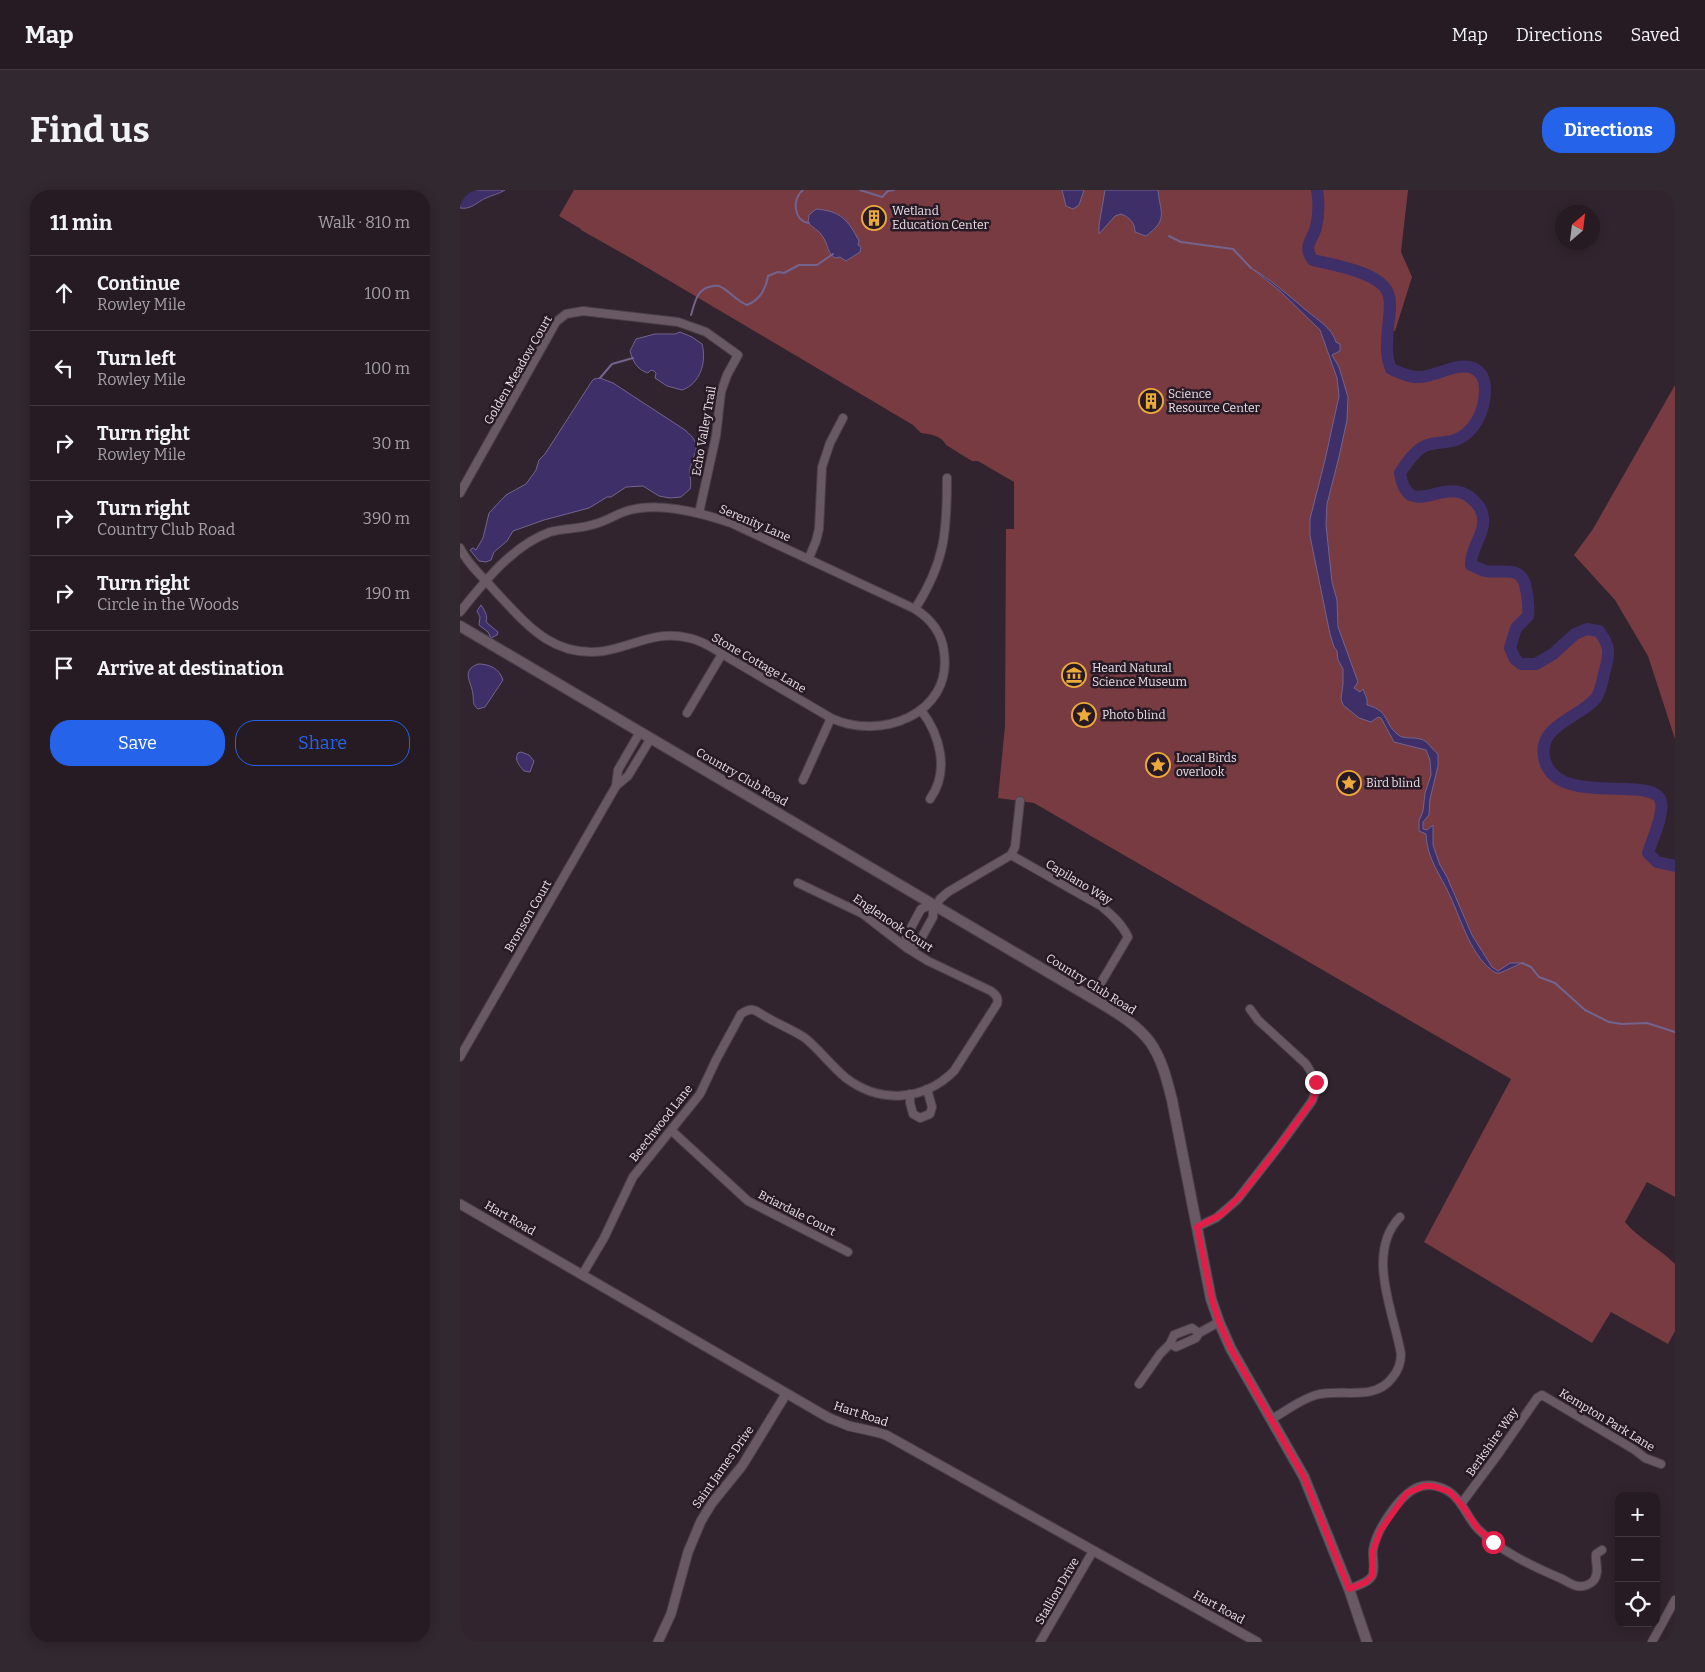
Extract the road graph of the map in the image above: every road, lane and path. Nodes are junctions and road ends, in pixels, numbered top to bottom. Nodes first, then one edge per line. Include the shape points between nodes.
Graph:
1 (738, 356) joint
2 (843, 418) dead end
3 (947, 478) dead end
4 (460, 493) edge
5 (699, 513) junction
6 (460, 548) edge
7 (809, 558) junction
8 (486, 580) junction
9 (915, 609) junction
10 (460, 612) edge
11 (460, 626) edge
12 (722, 654) junction
13 (921, 710) junction
14 (687, 713) dead end
15 (831, 718) junction
16 (640, 732) junction
17 (650, 738) junction
18 (803, 780) dead end
19 (616, 786) junction
20 (930, 799) dead end
21 (1020, 801) dead end
22 (1011, 855) junction
23 (798, 883) dead end
24 (934, 905) junction
25 (907, 948) junction
26 (1092, 998) junction
27 (998, 1000) joint
28 (1250, 1009) dead end
29 (460, 1057) edge
30 (927, 1089) junction
31 (910, 1094) junction
32 (672, 1131) junction
33 (460, 1204) edge
34 (1400, 1217) dead end
35 (1197, 1227) junction
36 (848, 1252) dead end
37 (582, 1275) junction
38 (1219, 1322) junction
39 (1139, 1384) dead end
40 (786, 1394) junction
41 (1542, 1395) joint
42 (1272, 1419) junction
43 (1660, 1464) dead end
44 (1461, 1504) junction
45 (1602, 1550) dead end
46 (1093, 1551) junction
47 (1349, 1589) junction
48 (1675, 1600) edge
49 (658, 1642) edge
50 (1040, 1642) edge
51 (1257, 1642) edge
52 (1367, 1642) edge
53 (1652, 1642) edge

1 - 4 street, Golden Meadow Court via 706,332 684,323 588,311 566,314 554,326
1 - 5 street, Echo Valley Trail via 721,392 716,436
2 - 7 street via 822,467 820,521
3 - 9 street via 943,546 933,580
5 - 7 street, Serenity Lane via 740,526
5 - 8 street, Serenity Lane via 640,508 590,526 539,536
6 - 8 street
7 - 9 street, Serenity Lane
8 - 10 street, Serenity Lane
8 - 12 street, Stone Cottage Lane via 535,632 566,648 601,651 651,637 670,636 694,639
9 - 13 street, Serenity Lane via 928,618 938,632 945,660 939,688
11 - 16 main road, Country Club Road
12 - 14 street
12 - 15 street, Stone Cottage Lane
13 - 15 street, Stone Cottage Lane via 901,721 876,726 854,726
13 - 20 street via 936,734 940,754 939,783
15 - 18 street
16 - 17 main road, Country Club Road
16 - 19 street, Bronson Court via 618,770
17 - 19 street, Bronson Court via 628,776
17 - 24 main road, Country Club Road
19 - 29 street, Bronson Court
21 - 22 street
22 - 24 street via 948,892
22 - 26 street, Capilano Way via 1101,906 1120,923 1128,937
23 - 25 street, Englenook Court via 863,914
24 - 25 street via 933,917 918,944
24 - 25 street via 922,909 906,937
24 - 26 main road, Country Club Road
25 - 27 street, Englenook Court via 985,988
26 - 35 main road, Country Club Road via 1130,1022 1150,1042 1164,1068
27 - 30 street, Beechwood Lane via 954,1071
28 - 35 street via 1306,1064 1315,1079 1316,1090 1312,1101 1237,1200 1216,1218
30 - 31 street, Beechwood Lane
30 - 31 street via 932,1107 930,1114 920,1118 913,1114
31 - 32 street, Beechwood Lane via 883,1095 860,1087 800,1035 754,1010 747,1010 730,1032 700,1094
32 - 36 street, Briardale Court via 748,1201
32 - 37 street, Beechwood Lane via 633,1177
33 - 37 street, Hart Road
34 - 42 street via 1389,1233 1384,1269 1385,1290 1400,1354 1397,1372 1386,1385 1372,1392 1333,1392 1313,1396
35 - 38 main road, Country Club Road
37 - 40 street, Hart Road
38 - 39 street via 1199,1333 1192,1328 1174,1335
38 - 42 main road, Country Club Road
40 - 46 street, Hart Road via 829,1418 886,1435
40 - 49 street, Saint James Drive via 742,1466 700,1521 671,1614
41 - 43 street, Kempton Park Lane
41 - 44 street, Berkshire Way
42 - 47 main road, Country Club Road via 1304,1477
44 - 45 street via 1478,1529 1493,1542 1576,1586 1593,1582 1597,1574 1596,1554
44 - 47 street via 1450,1492 1433,1486 1407,1493 1376,1539 1372,1576
46 - 50 street, Stallion Drive
46 - 51 street, Hart Road
47 - 52 main road, Country Club Road
48 - 53 street

